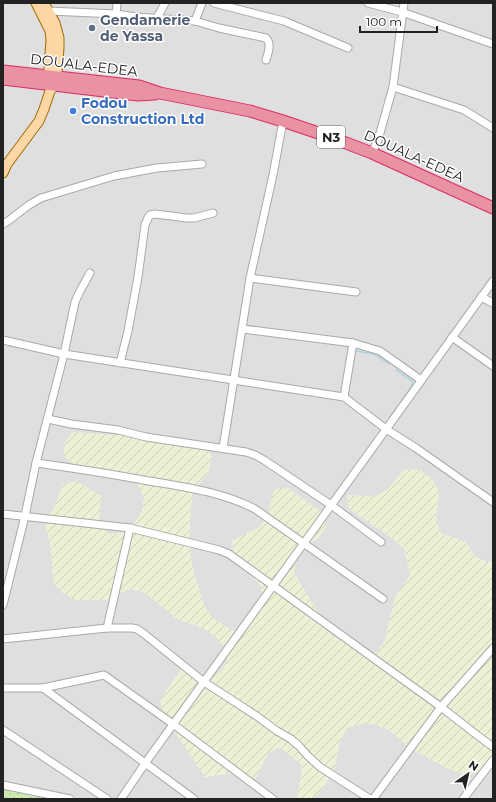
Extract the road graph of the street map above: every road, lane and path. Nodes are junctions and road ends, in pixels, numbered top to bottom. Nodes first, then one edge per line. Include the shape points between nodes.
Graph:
1 (36, 3) edge
2 (117, 3) edge
3 (165, 3) edge
4 (202, 3) edge
5 (214, 3) edge
6 (368, 3) edge
7 (404, 3) edge
8 (46, 7) edge
9 (402, 12) junction
10 (116, 14) junction
11 (157, 18) junction
12 (195, 20) junction
13 (493, 44) edge
14 (348, 48) dead end
15 (266, 60) dead end
16 (3, 71) edge
17 (3, 79) edge
18 (52, 82) junction
19 (393, 87) junction
20 (283, 121) junction
21 (493, 128) edge
22 (372, 154) junction
23 (202, 164) dead end
24 (3, 173) edge
25 (492, 207) edge
26 (212, 213) dead end
27 (3, 224) edge
28 (90, 273) dead end
29 (250, 278) junction
30 (493, 280) edge
31 (356, 292) dead end
32 (481, 296) junction
33 (493, 303) edge
34 (242, 328) junction
35 (452, 337) junction
36 (3, 340) edge
37 (353, 343) junction
38 (64, 354) junction
39 (120, 363) junction
40 (493, 366) edge
41 (234, 380) junction
42 (421, 380) junction
43 (344, 397) junction
44 (48, 419) junction
45 (386, 429) junction
46 (223, 448) junction
47 (36, 463) junction
48 (493, 502) edge
49 (331, 505) junction
50 (3, 514) edge
51 (25, 516) junction
52 (130, 528) junction
53 (381, 542) dead end
54 (303, 544) junction
55 (273, 586) junction
56 (383, 599) dead end
57 (3, 605) edge
58 (107, 628) junction
59 (3, 639) edge
60 (493, 648) edge
61 (204, 682) junction
62 (3, 688) edge
63 (43, 688) junction
64 (441, 707) junction
65 (173, 724) junction
66 (3, 730) edge
67 (493, 747) edge
68 (493, 760) edge
69 (146, 762) junction
70 (3, 785) edge
71 (70, 799) edge
72 (107, 799) edge
73 (121, 799) edge
74 (194, 799) edge
75 (273, 799) edge
76 (372, 799) edge
77 (463, 799) edge

1 - 18 main road via 52,40
2 - 10 street
3 - 11 street
4 - 12 street
5 - 14 street via 284,21
6 - 9 street
7 - 9 street
8 - 10 street via 64,11
8 - 18 main road via 55,23 59,38
9 - 13 street
9 - 19 street
10 - 11 street
11 - 12 street
12 - 15 street via 266,38 269,47
16 - 18 highway, DOUALA-EDEA / N3
17 - 18 highway, DOUALA-EDEA / N3
18 - 20 highway, DOUALA-EDEA / N3 via 138,95 160,93 250,111
18 - 24 main road via 39,121
19 - 21 street via 464,110
19 - 22 street
20 - 22 highway, DOUALA-EDEA / N3
20 - 29 street
22 - 25 highway, DOUALA-EDEA / N3
23 - 27 street via 157,168 114,176 41,198
26 - 39 street via 194,218 154,214 148,218
28 - 38 street via 74,302
29 - 31 street
29 - 34 street
30 - 32 street
32 - 33 street
32 - 35 street
34 - 37 street
34 - 41 street
35 - 40 street
35 - 42 street
36 - 38 street
37 - 42 street via 380,351
37 - 43 street
38 - 39 street
38 - 44 street
39 - 41 street
41 - 43 street
41 - 46 street
42 - 45 street
43 - 45 street
44 - 46 street
44 - 47 street
45 - 48 street
45 - 49 street
46 - 49 street via 255,455
47 - 51 street
47 - 54 street via 94,471 222,496 255,510
49 - 53 street
49 - 54 street
50 - 51 street
51 - 52 street
51 - 57 street
52 - 55 street via 229,554
52 - 58 street
54 - 55 street
54 - 56 street
55 - 61 street
55 - 64 street
58 - 59 street
58 - 61 street via 137,629
60 - 64 street
61 - 65 street
61 - 76 street via 290,738 320,767
62 - 63 street
63 - 65 street via 104,675
63 - 69 street
64 - 67 street
64 - 76 street
65 - 69 street
65 - 75 street
66 - 72 street
68 - 77 street
69 - 73 street
69 - 74 street
70 - 71 street

